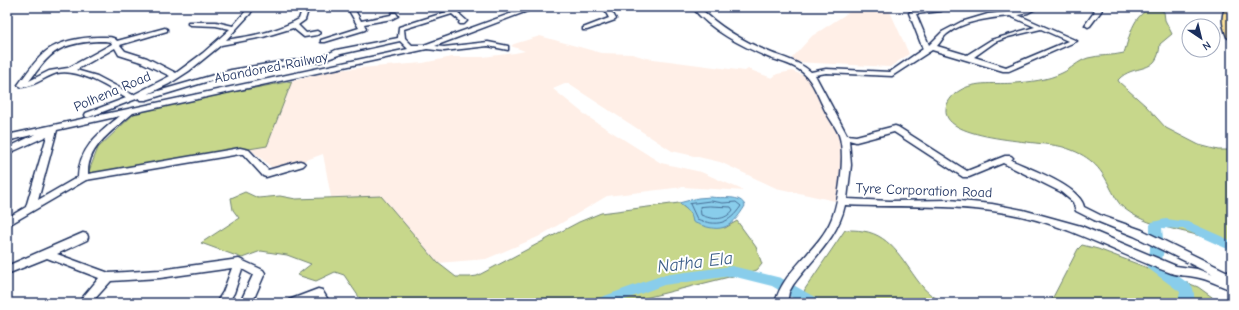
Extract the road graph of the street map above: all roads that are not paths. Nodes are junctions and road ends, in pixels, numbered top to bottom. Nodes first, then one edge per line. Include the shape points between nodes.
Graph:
1 (251, 7) edge
2 (306, 7) edge
3 (350, 7) edge
4 (469, 7) edge
5 (535, 7) edge
6 (606, 7) edge
7 (695, 7) edge
8 (1036, 7) edge
9 (1092, 7) edge
10 (1231, 7) edge
11 (941, 8) dead end
12 (453, 12) junction
13 (394, 14) dead end
14 (1010, 14) junction
15 (190, 23) dead end
16 (359, 23) junction
17 (462, 23) dead end
18 (294, 25) junction
19 (1088, 25) dead end
20 (1041, 27) junction
21 (236, 28) junction
22 (585, 29) dead end
23 (165, 30) dead end
24 (317, 34) dead end
25 (1232, 37) edge
26 (402, 39) junction
27 (322, 41) dead end
28 (221, 43) junction
29 (115, 45) junction
30 (425, 48) junction
31 (505, 48) dead end
32 (929, 48) junction
33 (968, 58) junction
34 (70, 70) junction
35 (810, 74) junction
36 (176, 76) junction
37 (149, 89) junction
38 (131, 97) junction
39 (143, 98) junction
40 (133, 109) junction
41 (67, 124) junction
42 (53, 130) junction
43 (844, 137) junction
44 (7, 138) edge
45 (7, 150) edge
46 (300, 164) dead end
47 (84, 178) junction
48 (840, 202) junction
49 (31, 208) junction
50 (7, 224) edge
51 (84, 237) dead end
52 (47, 254) junction
53 (239, 263) junction
54 (7, 270) edge
55 (108, 277) junction
56 (1232, 279) edge
57 (1232, 286) edge
58 (782, 299) edge
59 (84, 303) edge
60 (222, 303) edge
61 (246, 303) edge
62 (293, 303) edge
63 (324, 303) edge

1 - 21 street, Polhena Road
2 - 18 street via 302,20
3 - 16 street
4 - 12 street
5 - 30 street, Abandoned Railway
6 - 22 street via 613,19
7 - 35 street via 714,25 733,37 766,54 801,67
8 - 14 street via 1026,12
9 - 19 street via 1099,10
10 - 25 highway via 1226,22
11 - 32 street via 912,13
12 - 17 street via 464,21
12 - 26 street via 401,28
13 - 16 street via 392,17
14 - 20 street
14 - 32 street via 988,16 962,23 944,33
15 - 21 street
16 - 27 street via 363,29
18 - 24 street via 304,35
18 - 28 street, Polhena Road via 259,37
20 - 33 street via 993,41
20 - 33 street via 1074,41 1006,69
21 - 28 street, Polhena Road
23 - 29 street
26 - 30 street via 410,47
26 - 39 street via 338,52 320,60 231,72
28 - 36 street, Polhena Road
29 - 34 street
29 - 34 street via 114,40 80,41 50,52 22,85 28,85 57,70
29 - 36 street via 122,53 144,60
30 - 31 street via 444,50 488,44
30 - 40 street, Abandoned Railway
32 - 33 street
32 - 35 street via 892,74 826,71
34 - 38 street via 108,84
35 - 43 street via 820,86
36 - 37 street, Polhena Road
37 - 38 street, Polhena Road
37 - 39 street
38 - 41 street, Polhena Road
39 - 40 street
40 - 41 street, Abandoned Railway
40 - 47 street via 95,143 83,165
41 - 42 street, Polhena Road
41 - 44 street, Abandoned Railway
42 - 45 street, Polhena Road
42 - 49 street
43 - 48 street via 845,179
43 - 56 street via 856,139 895,129 966,175 1006,159 1074,197 1080,209 1085,212 1149,238
46 - 47 street via 266,174 246,152 240,151
47 - 49 street
48 - 57 street, Tyre Corporation Road via 949,204 992,207 1023,213 1077,229 1174,270 1197,273
48 - 58 street via 837,219 830,231 792,280
49 - 50 street
51 - 52 street
52 - 54 street
52 - 55 street
53 - 55 street via 160,274
53 - 60 street via 228,294
53 - 61 street via 259,273
55 - 59 street
62 - 63 street via 318,293

